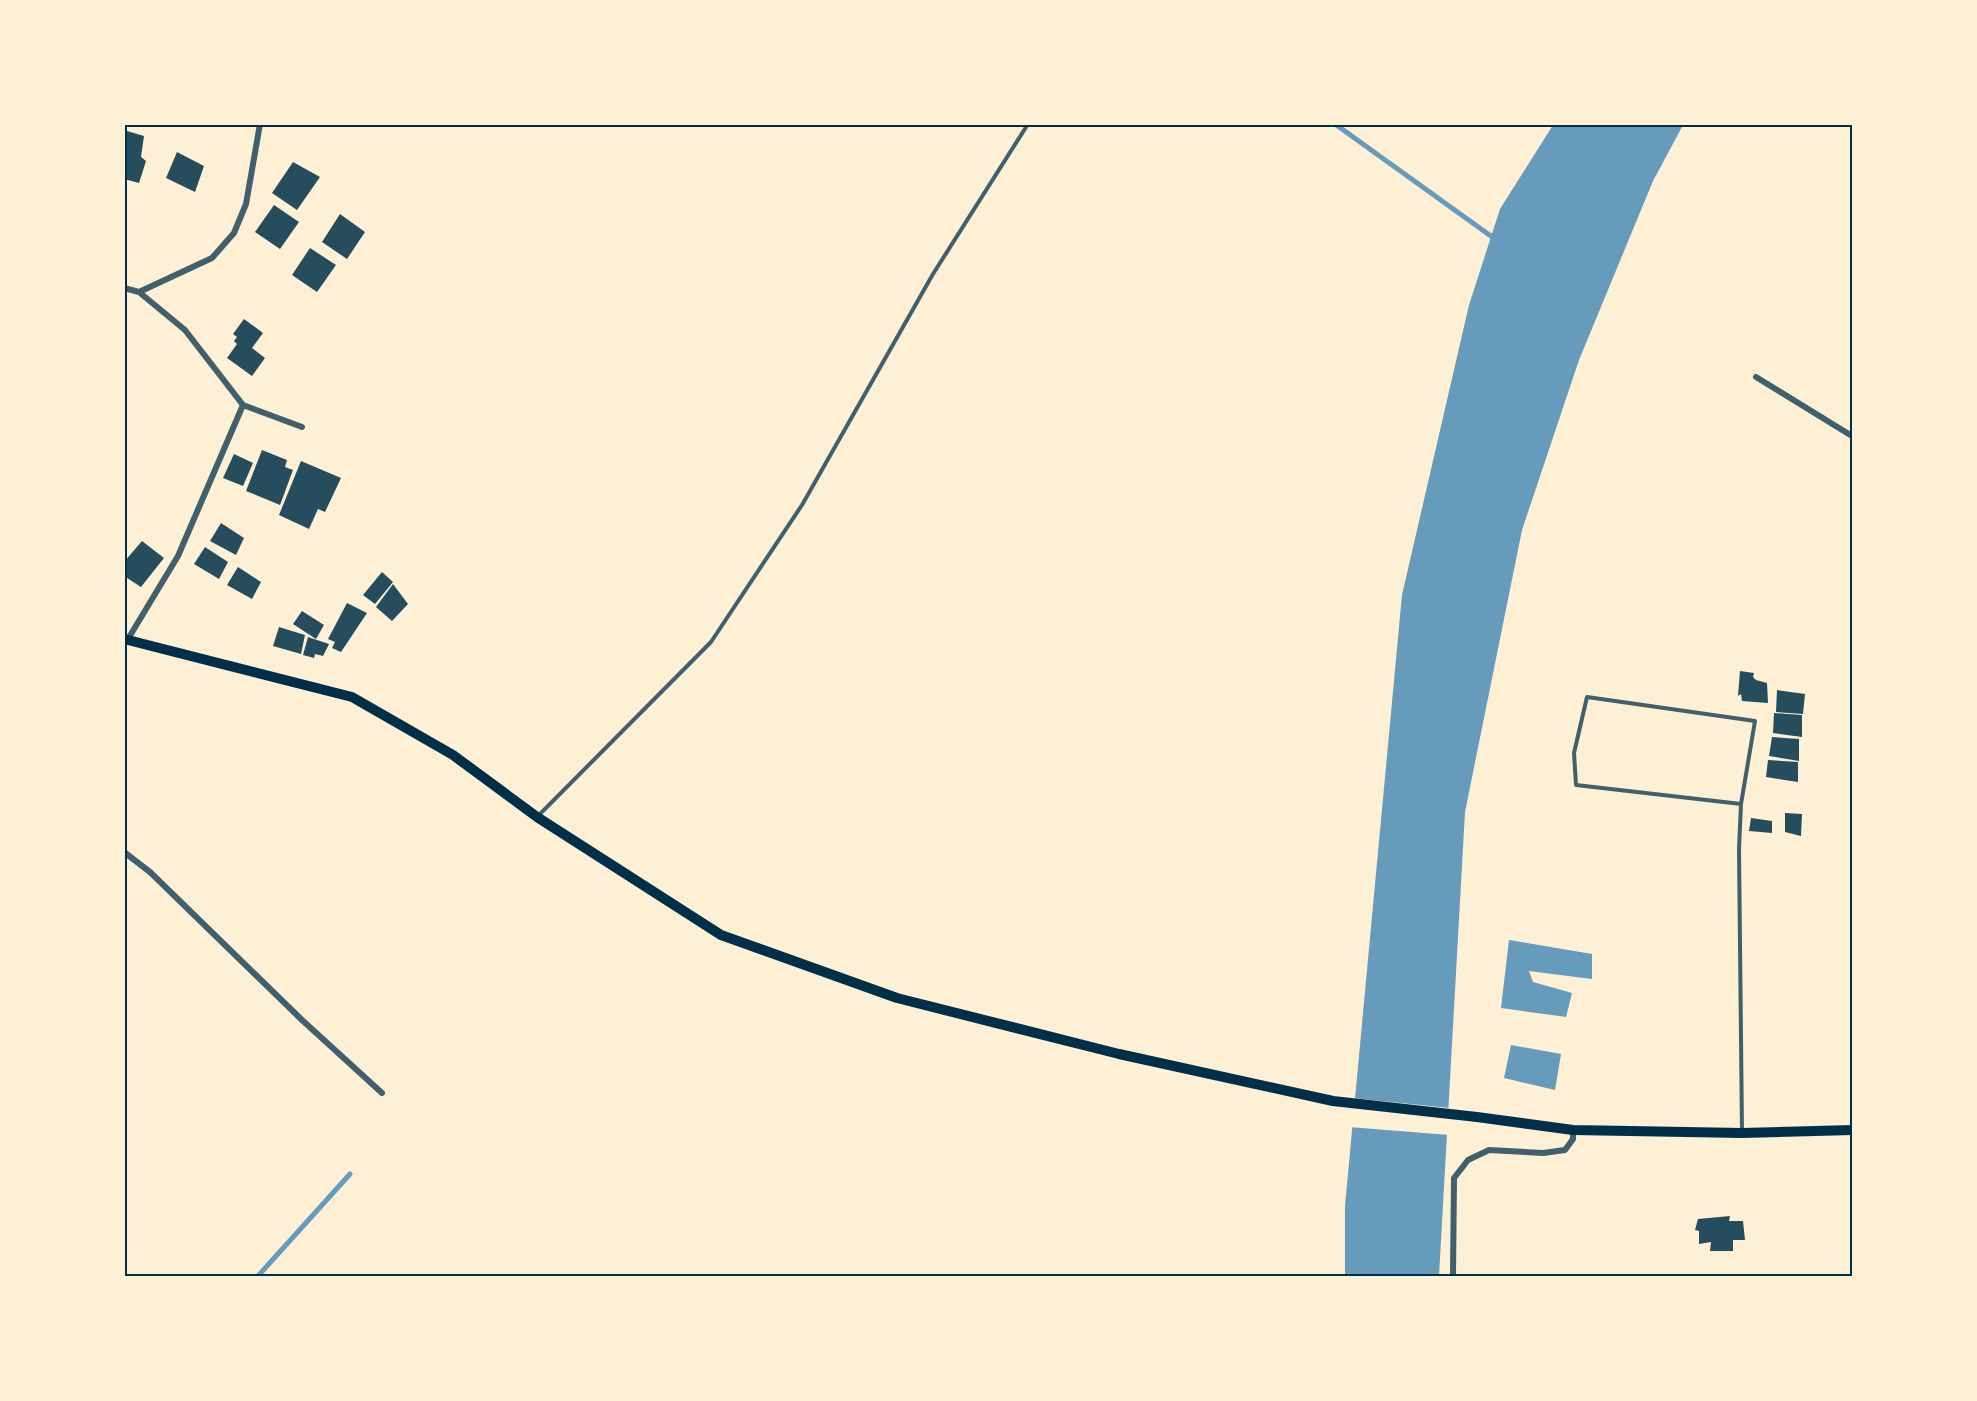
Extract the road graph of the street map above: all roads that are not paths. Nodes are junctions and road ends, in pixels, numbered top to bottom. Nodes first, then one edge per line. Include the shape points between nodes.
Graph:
1 (260, 124) edge
2 (1028, 124) edge
3 (124, 288) edge
4 (139, 292) junction
5 (1756, 377) dead end
6 (243, 405) junction
7 (302, 428) dead end
8 (1852, 436) edge
9 (126, 639) edge
10 (1741, 804) junction
11 (537, 818) junction
12 (124, 852) edge
13 (382, 1093) dead end
14 (1573, 1130) junction
15 (1852, 1130) edge
16 (1742, 1133) junction
17 (1453, 1276) edge

1 - 4 street via 246,204 234,233 212,258
2 - 11 lane via 933,274 802,505 711,642
3 - 4 street
4 - 6 street via 185,330
5 - 8 street
6 - 7 street
6 - 9 street via 178,556
9 - 11 main road via 352,697 453,755
10 - 10 lane via 1576,786 1574,753 1587,697 1755,721
10 - 16 lane
11 - 14 main road via 721,935 897,998 1119,1054 1333,1101
12 - 13 street via 150,872
14 - 16 main road
14 - 17 street via 1574,1139 1565,1150 1489,1150 1468,1160 1454,1178
15 - 16 main road

